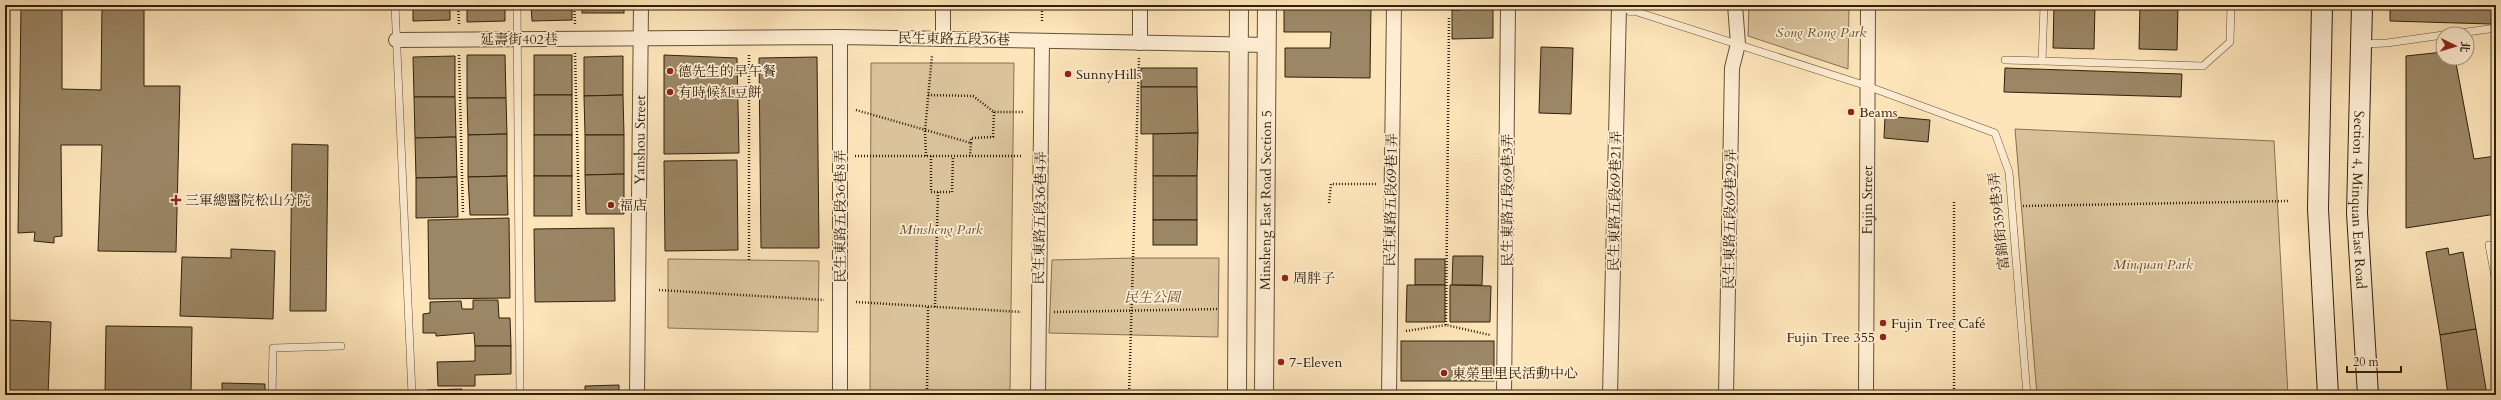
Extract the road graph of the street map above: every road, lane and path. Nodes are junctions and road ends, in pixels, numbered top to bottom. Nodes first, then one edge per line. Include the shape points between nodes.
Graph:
1 (395, 5) edge
2 (458, 5) edge
3 (517, 5) edge
4 (574, 5) edge
5 (641, 5) edge
6 (944, 5) edge
7 (1042, 5) edge
8 (1140, 5) edge
9 (1239, 5) edge
10 (1267, 5) edge
11 (1394, 5) edge
12 (1508, 5) edge
13 (1735, 5) edge
14 (1868, 5) edge
15 (2044, 5) edge
16 (2231, 5) edge
17 (2322, 5) edge
18 (2362, 5) edge
19 (1624, 6) edge
20 (1449, 18) dead end
21 (1042, 21) dead end
22 (2496, 28) edge
23 (2475, 31) edge
24 (2435, 36) edge
25 (840, 37) junction
26 (575, 38) junction
27 (642, 38) junction
28 (459, 39) junction
29 (943, 39) junction
30 (396, 40) junction
31 (518, 40) junction
32 (1042, 41) junction
33 (1140, 43) junction
34 (1239, 44) junction
35 (1738, 44) junction
36 (2361, 44) junction
37 (1267, 45) junction
38 (749, 53) dead end
39 (932, 55) dead end
40 (1139, 57) dead end
41 (2005, 60) dead end
42 (2042, 61) junction
43 (1867, 86) junction
44 (928, 95) junction
45 (853, 109) dead end
46 (994, 112) junction
47 (1023, 112) dead end
48 (925, 130) junction
49 (971, 143) junction
50 (853, 156) dead end
51 (926, 156) junction
52 (931, 156) junction
53 (953, 156) junction
54 (970, 156) junction
55 (1023, 156) dead end
56 (1392, 184) junction
57 (938, 192) junction
58 (2288, 201) dead end
59 (1329, 202) dead end
60 (1954, 202) dead end
61 (2012, 207) junction
62 (579, 212) dead end
63 (463, 214) dead end
64 (2489, 245) dead end
65 (749, 260) dead end
66 (2496, 282) edge
67 (659, 290) dead end
68 (828, 300) dead end
69 (854, 302) dead end
70 (928, 306) junction
71 (935, 307) junction
72 (1131, 309) junction
73 (1224, 309) dead end
74 (1021, 312) dead end
75 (1050, 312) dead end
76 (1446, 325) junction
77 (1390, 334) junction
78 (1506, 335) junction
79 (341, 346) dead end
80 (272, 395) edge
81 (412, 395) edge
82 (520, 395) edge
83 (637, 395) edge
84 (840, 395) edge
85 (927, 395) edge
86 (1038, 395) edge
87 (1129, 395) edge
88 (1237, 395) edge
89 (1264, 395) edge
90 (1389, 395) edge
91 (1504, 395) edge
92 (1610, 395) edge
93 (1726, 395) edge
94 (1866, 395) edge
95 (1954, 395) edge
96 (2027, 395) edge
97 (2328, 395) edge
98 (2368, 395) edge

1 - 30 lane
2 - 28 path
3 - 31 lane
4 - 26 path
5 - 27 street, Yanshou Street
6 - 29 street
7 - 21 path
8 - 33 street
9 - 34 street, Minsheng East Road Section 5
10 - 37 street, Minsheng East Road Section 5
11 - 56 street, 民生東路五段69巷1弄
12 - 78 street, 民生東路五段69巷3弄
13 - 35 street, 民生東路五段69巷29弄
14 - 43 street, Fujin Street
15 - 42 lane
16 - 42 lane via 2230,42 2203,66
17 - 97 main road via 2318,209
18 - 36 main road, Section 4, Minquan East Road
19 - 35 lane
19 - 92 street, 民生東路五段69巷21弄
20 - 76 path
22 - 23 lane
24 - 36 lane
25 - 27 street, 民生東路五段36巷
25 - 29 street, 民生東路五段36巷
25 - 84 street, 民生東路五段36巷8弄
26 - 27 street, 延壽街402巷
26 - 31 street, 延壽街402巷
26 - 62 path
27 - 83 street, Yanshou Street
28 - 30 street, 延壽街402巷
28 - 31 street, 延壽街402巷
28 - 63 path
29 - 32 street, 民生東路五段36巷
30 - 81 lane
31 - 82 lane
32 - 33 street, 民生東路五段36巷
32 - 86 street, 民生東路五段36巷4弄
33 - 34 street, 民生東路五段36巷
34 - 37 street, 民生東路五段36巷
34 - 88 street, Minsheng East Road Section 5
35 - 43 lane
35 - 93 street, 民生東路五段69巷29弄 via 1732,68
36 - 98 main road, Section 4, Minquan East Road via 2357,213
37 - 89 street, Minsheng East Road Section 5
38 - 65 path
39 - 44 path
40 - 72 path
41 - 42 lane
43 - 61 lane, 富錦街359巷3弄 via 1995,133 2009,172
43 - 94 street, Fujin Street
44 - 46 path via 973,96
44 - 48 path
45 - 48 path
46 - 47 path
46 - 49 path via 993,137 971,138
48 - 49 path
48 - 51 path
49 - 54 path
50 - 51 path
51 - 52 path
52 - 53 path
52 - 57 path via 931,192
53 - 54 path
53 - 57 path via 952,192
54 - 55 path
56 - 59 path via 1330,184
56 - 77 street, 民生東路五段69巷1弄
57 - 71 path
58 - 61 path
60 - 95 path
61 - 96 lane, 富錦街359巷3弄
64 - 66 lane
67 - 68 path
69 - 70 path
70 - 71 path
70 - 85 path
71 - 74 path
72 - 73 path
72 - 75 path
72 - 87 path
76 - 77 path
76 - 78 path via 1492,335
77 - 90 street, 民生東路五段69巷1弄
78 - 91 street, 民生東路五段69巷3弄
79 - 80 lane via 273,348

